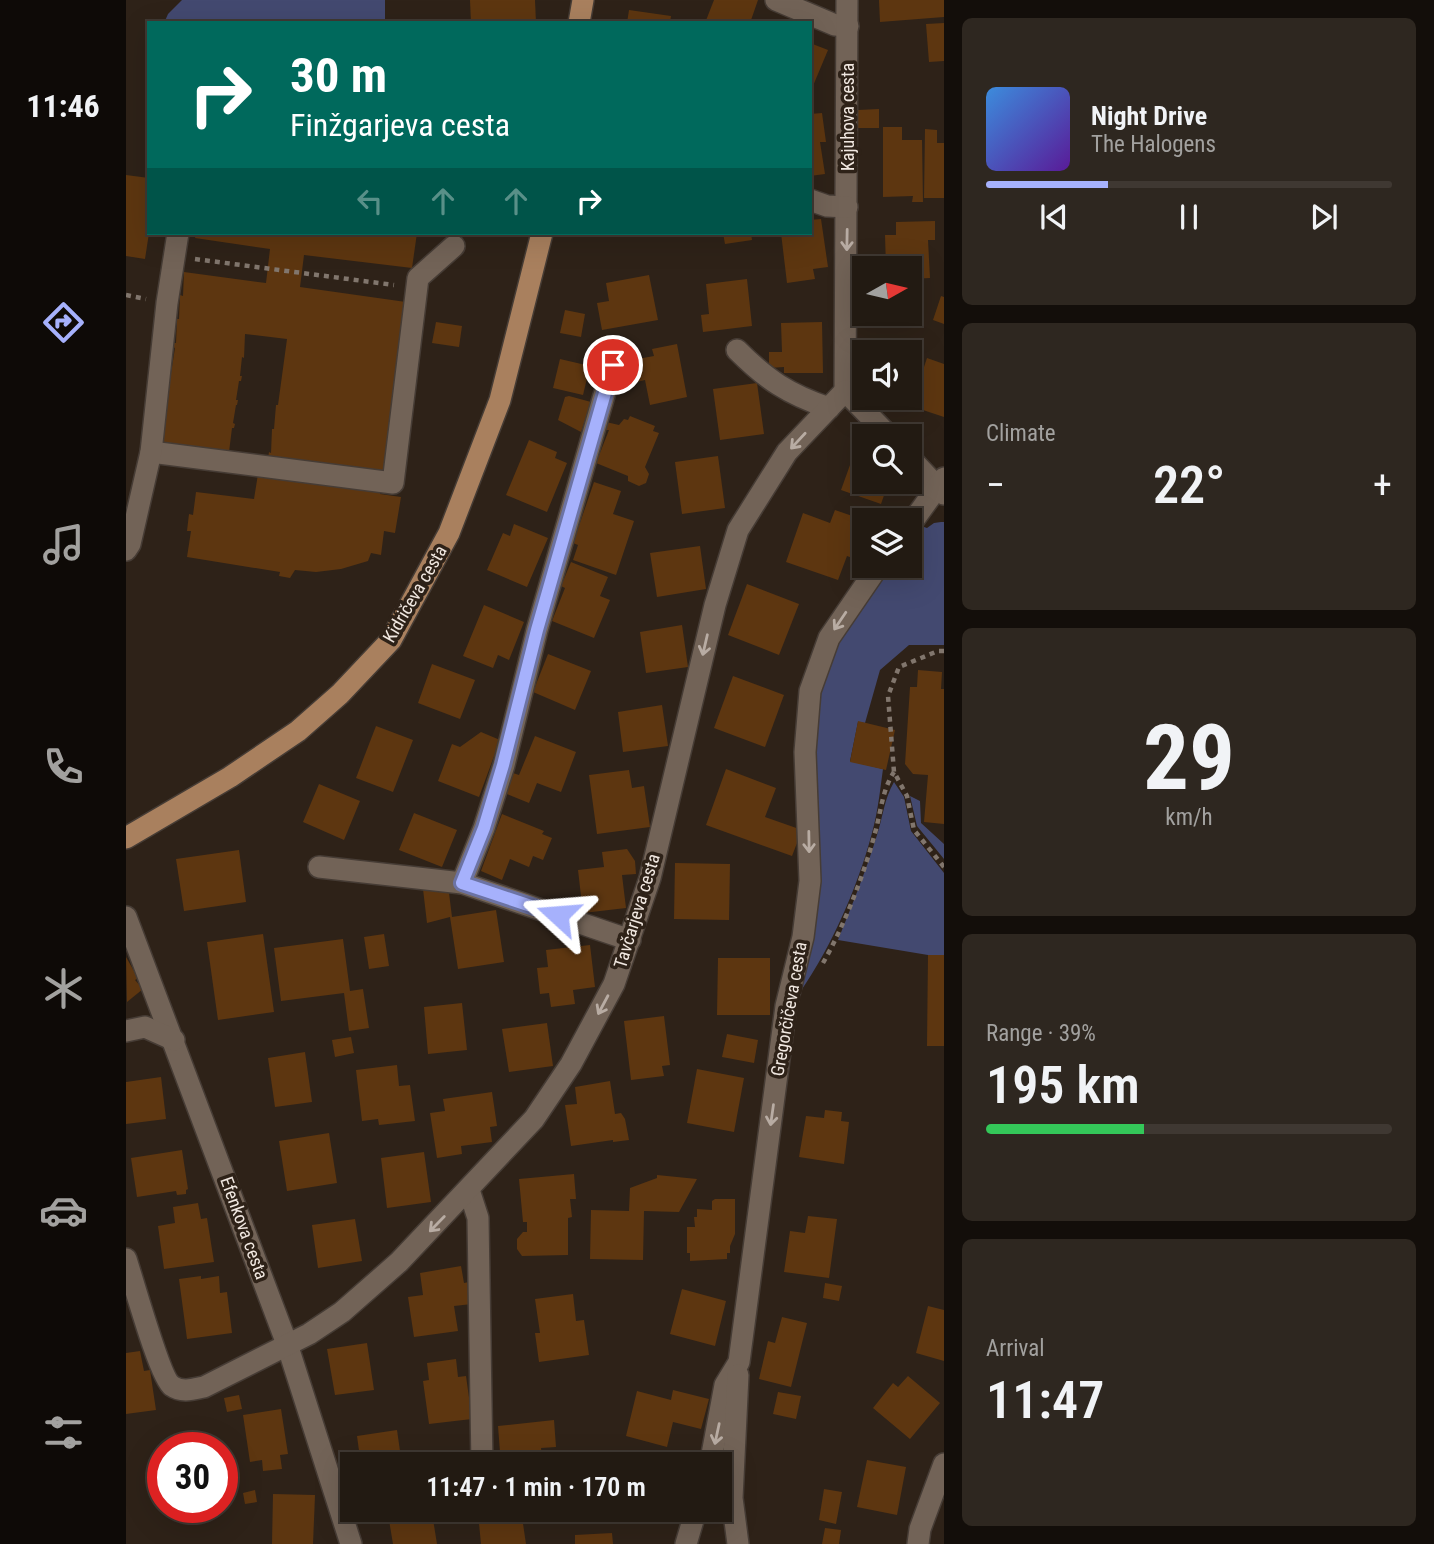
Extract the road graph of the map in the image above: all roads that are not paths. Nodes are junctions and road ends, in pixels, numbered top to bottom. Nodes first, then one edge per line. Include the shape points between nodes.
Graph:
1 (583, 0) edge
2 (776, 0) edge
3 (847, 0) edge
4 (579, 21) edge
5 (848, 26) junction
6 (812, 201) edge
7 (847, 207) junction
8 (178, 235) edge
9 (541, 235) edge
10 (454, 246) dead end
11 (737, 351) dead end
12 (613, 365) dead end
13 (845, 391) junction
14 (829, 408) junction
15 (877, 424) edge
16 (151, 452) junction
17 (922, 469) edge
18 (942, 487) edge
19 (922, 511) edge
20 (128, 547) edge
21 (870, 578) edge
22 (126, 838) edge
23 (319, 867) dead end
24 (462, 883) junction
25 (126, 917) edge
26 (630, 940) junction
27 (126, 1031) edge
28 (174, 1040) junction
29 (469, 1190) junction
30 (126, 1259) edge
31 (287, 1344) junction
32 (739, 1362) junction
33 (482, 1452) edge
34 (712, 1452) edge
35 (944, 1464) edge
36 (937, 1503) edge
37 (692, 1522) edge
38 (351, 1544) edge
39 (686, 1544) edge
40 (738, 1544) edge
41 (918, 1544) edge

1 - 4 main road
2 - 5 street
3 - 5 street, Kajuhova cesta
5 - 7 street, Kajuhova cesta
6 - 7 street
7 -> 13 street, Kajuhova cesta
8 - 16 street
9 - 22 main road, Kidričeva cesta via 500,400 449,533 391,640 298,732
10 - 16 street via 418,278 393,483
11 - 14 street via 763,376 800,398
12 - 24 street via 503,765
13 - 14 street, Tavčarjeva cesta
13 - 15 street
14 -> 26 street, Tavčarjeva cesta via 787,452 738,530 715,605 650,878
16 - 20 street
17 - 18 street
18 - 19 street
21 -> 32 street, Gregorčičeva cesta via 829,638 810,691 805,752 810,881 803,937 786,1006
23 - 24 street
24 - 26 street
25 - 28 street, Efenkova cesta
26 -> 29 street, Tavčarjeva cesta via 614,984 571,1064 534,1119
27 - 28 street via 145,1027
28 - 31 street, Efenkova cesta
29 -> 31 street, Tavčarjeva cesta via 400,1262 342,1312
29 - 33 street via 478,1218
30 - 31 street, Tavčarjeva cesta via 160,1369 171,1386 185,1391 204,1387
31 - 38 street, Efenkova cesta
32 -> 34 street, Gregorčičeva cesta via 725,1385
32 - 40 street via 732,1498
35 - 36 street
36 - 41 street
37 - 39 street

